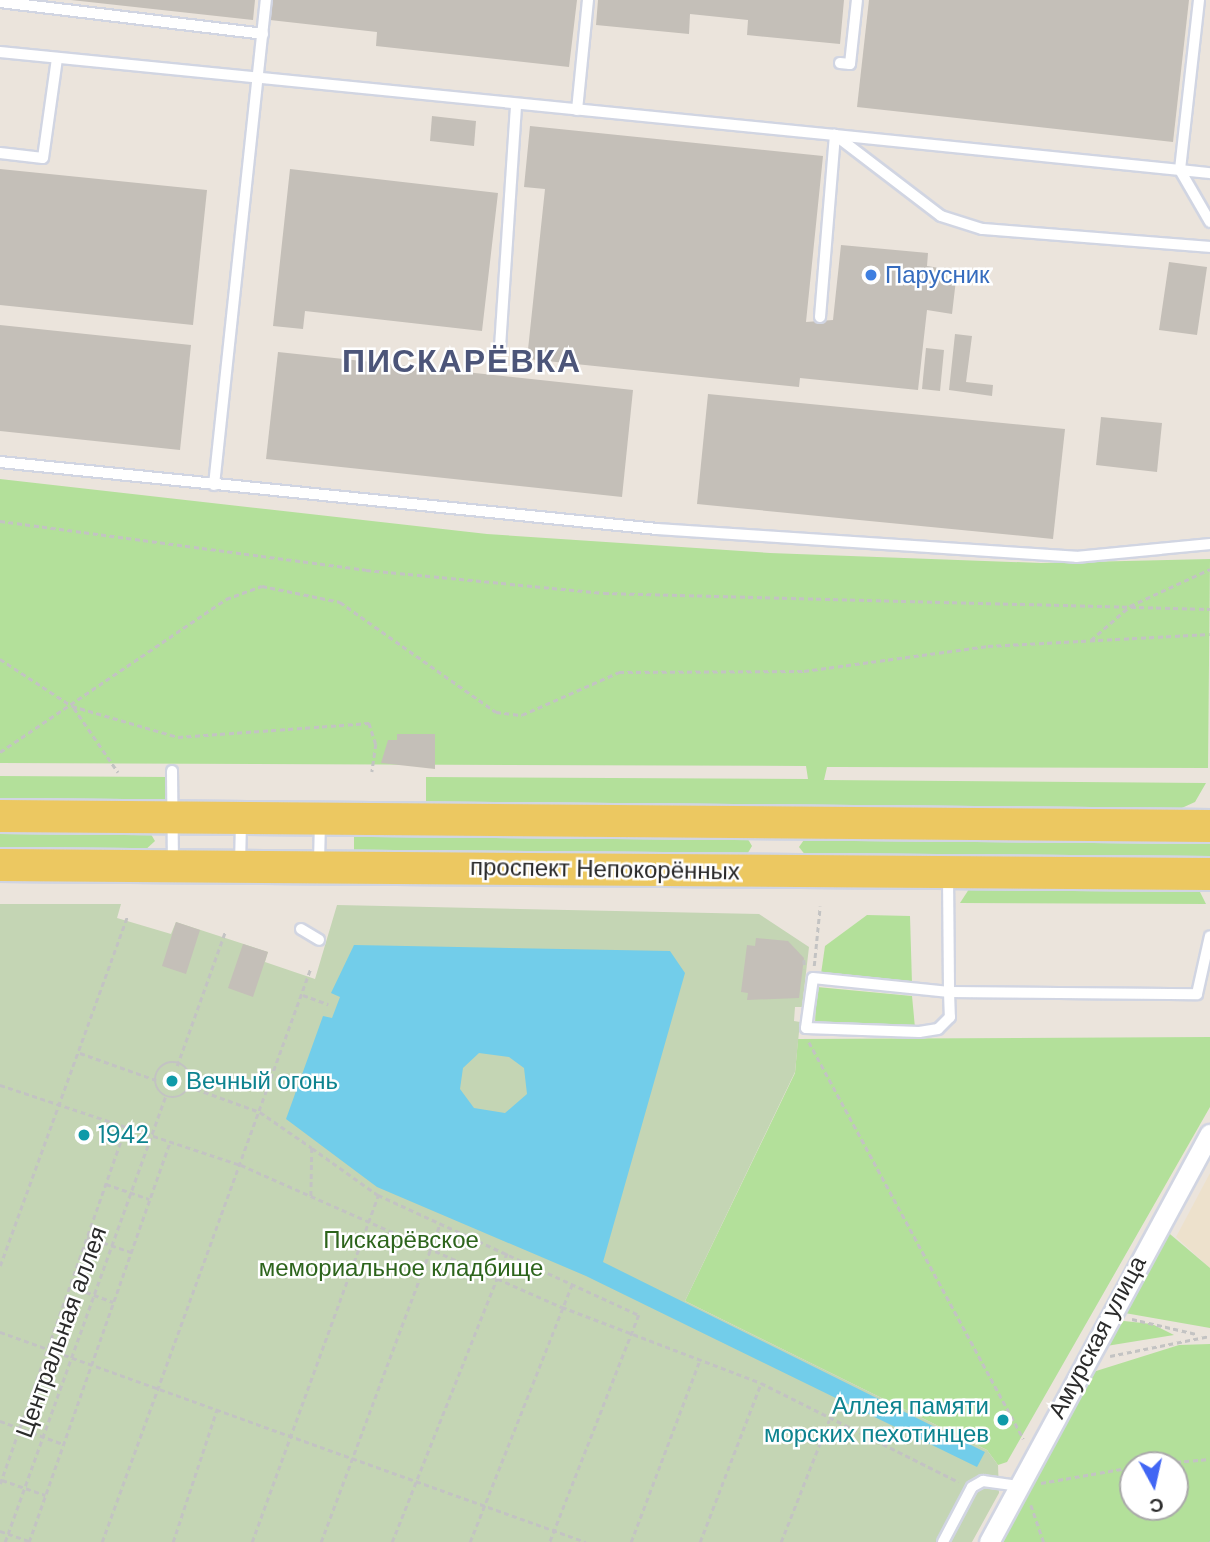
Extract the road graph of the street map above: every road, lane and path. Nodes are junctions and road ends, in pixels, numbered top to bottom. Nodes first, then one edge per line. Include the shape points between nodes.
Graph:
1 (266, 0) edge
2 (588, 0) edge
3 (857, 0) edge
4 (1199, 0) edge
5 (0, 2) edge
6 (263, 34) junction
7 (0, 52) edge
8 (57, 58) junction
9 (840, 63) dead end
10 (258, 80) junction
11 (516, 105) junction
12 (576, 110) junction
13 (835, 135) junction
14 (0, 153) edge
15 (1180, 170) junction
16 (1210, 173) edge
17 (1210, 222) edge
18 (1210, 247) edge
19 (820, 317) dead end
20 (500, 347) dead end
21 (0, 462) edge
22 (214, 485) junction
23 (0, 520) edge
24 (1210, 544) edge
25 (1210, 569) edge
26 (1130, 606) junction
27 (1210, 609) edge
28 (1210, 634) edge
29 (1090, 641) junction
30 (0, 659) edge
31 (72, 706) junction
32 (0, 752) edge
33 (172, 771) dead end
34 (118, 772) dead end
35 (372, 772) dead end
36 (0, 816) edge
37 (173, 817) junction
38 (241, 817) junction
39 (320, 817) junction
40 (776, 822) junction
41 (1210, 826) edge
42 (173, 864) junction
43 (0, 865) edge
44 (240, 865) junction
45 (319, 865) junction
46 (776, 871) junction
47 (948, 871) junction
48 (1210, 874) edge
49 (820, 906) dead end
50 (127, 917) dead end
51 (301, 929) dead end
52 (225, 932) dead end
53 (1210, 936) edge
54 (319, 940) dead end
55 (310, 971) dead end
56 (1206, 977) edge
57 (813, 978) junction
58 (949, 992) junction
59 (303, 995) junction
60 (328, 1004) dead end
61 (806, 1028) junction
62 (79, 1053) junction
63 (177, 1066) junction
64 (156, 1080) junction
65 (0, 1085) edge
66 (188, 1086) junction
67 (166, 1094) junction
68 (57, 1106) junction
69 (260, 1112) junction
70 (126, 1127) junction
71 (1210, 1134) edge
72 (149, 1135) junction
73 (170, 1142) junction
74 (312, 1148) junction
75 (241, 1165) junction
76 (106, 1184) junction
77 (129, 1192) junction
78 (378, 1195) junction
79 (149, 1199) junction
80 (311, 1199) junction
81 (368, 1224) junction
82 (440, 1224) junction
83 (87, 1237) junction
84 (110, 1245) junction
85 (428, 1251) junction
86 (131, 1252) junction
87 (507, 1253) junction
88 (0, 1266) edge
89 (497, 1279) junction
90 (573, 1282) junction
91 (70, 1286) junction
92 (93, 1294) junction
93 (113, 1302) junction
94 (562, 1307) junction
95 (1107, 1315) junction
96 (0, 1332) edge
97 (631, 1334) junction
98 (1200, 1335) junction
99 (1210, 1336) edge
100 (48, 1349) junction
101 (71, 1357) junction
102 (699, 1360) junction
103 (91, 1364) junction
104 (1080, 1364) junction
105 (761, 1383) junction
106 (157, 1387) junction
107 (217, 1409) junction
108 (829, 1420) junction
109 (0, 1421) edge
110 (20, 1429) junction
111 (289, 1435) junction
112 (42, 1436) junction
113 (63, 1444) junction
114 (1023, 1452) dead end
115 (353, 1457) junction
116 (1210, 1459) edge
117 (1189, 1461) edge
118 (1119, 1469) edge
119 (417, 1480) junction
120 (1, 1482) edge
121 (1020, 1486) junction
122 (24, 1488) junction
123 (972, 1488) junction
124 (45, 1495) junction
125 (485, 1505) junction
126 (0, 1531) edge
127 (555, 1531) junction
128 (8, 1533) junction
129 (29, 1541) edge
130 (5, 1542) edge
131 (102, 1542) edge
132 (173, 1542) edge
133 (251, 1542) edge
134 (320, 1542) edge
135 (392, 1542) edge
136 (470, 1542) edge
137 (550, 1542) edge
138 (586, 1542) edge
139 (631, 1542) edge
140 (700, 1542) edge
141 (781, 1542) edge
142 (943, 1542) edge
143 (989, 1542) edge
144 (1044, 1542) edge

1 - 6 lane
2 - 12 lane
3 - 9 lane via 850,64
4 - 15 lane
5 - 6 lane
6 - 10 lane
7 - 8 lane
8 - 10 lane
8 - 14 lane via 43,158
10 - 11 lane
10 - 22 lane
11 - 12 lane
11 - 20 lane
12 - 13 lane
13 - 15 lane
13 - 18 lane via 941,216 982,229
13 - 19 lane
15 - 16 lane
15 - 17 lane
21 - 22 lane
22 - 24 lane via 657,529 1076,557
23 - 26 path via 339,566 604,593
25 - 26 path
26 - 27 path
26 - 29 path
28 - 29 path
29 - 31 path via 988,646 804,671 619,672 522,715 496,712 340,601 262,586 226,598
30 - 31 path
31 - 32 path
31 - 34 path
31 - 35 path via 178,737 369,723 376,744
33 - 37 lane
36 - 37 main road, проспект Непокорённых
37 - 38 main road, проспект Непокорённых
37 - 42 lane
38 - 39 main road, проспект Непокорённых
38 - 44 lane
39 - 40 main road, проспект Непокорённых
39 - 45 lane
40 - 41 main road, проспект Непокорённых
40 - 46 main road
42 - 43 main road, проспект Непокорённых
42 - 44 main road, проспект Непокорённых
44 - 45 main road, проспект Непокорённых
45 - 46 main road, проспект Непокорённых
46 - 47 main road, проспект Непокорённых
47 - 48 main road, проспект Непокорённых
47 - 58 lane
49 - 57 path
50 - 62 path
51 - 54 lane
52 - 63 path
53 - 56 lane
55 - 59 path
56 - 58 lane via 1197,994
57 - 58 lane
57 - 61 lane
58 - 61 lane via 950,1017 938,1029
59 - 60 path
59 - 69 path
61 - 114 path via 814,1058 1025,1440
62 - 64 path
62 - 68 path
63 - 64 path via 163,1060
63 - 66 path via 194,1072
64 - 67 path via 152,1089
65 - 68 path
66 - 67 path via 183,1100
66 - 69 path
67 - 72 path, Центральная аллея
68 - 70 path
68 - 88 path
69 - 74 path
69 - 75 path
70 - 72 path
70 - 76 path
71 - 95 street, Амурская улица
72 - 73 path
72 - 77 path, Центральная аллея
73 - 75 path
73 - 79 path
74 - 78 path
74 - 80 path
75 - 80 path
75 - 106 path
76 - 77 path
76 - 83 path
77 - 79 path
77 - 84 path, Центральная аллея
78 - 81 path
78 - 82 path
79 - 86 path
80 - 81 path
81 - 85 path
81 - 111 path
82 - 85 path
82 - 87 path
83 - 84 path
83 - 91 path
84 - 86 path
84 - 92 path, Центральная аллея
85 - 89 path
85 - 115 path
86 - 93 path
87 - 89 path
87 - 90 path
89 - 94 path
89 - 119 path
90 - 94 path
90 - 97 path via 639,1315
91 - 92 path
91 - 100 path
92 - 93 path
92 - 101 path, Центральная аллея
93 - 103 path
94 - 97 path
94 - 125 path
95 - 98 path via 1164,1323
95 - 104 street, Амурская улица
96 - 100 path
97 - 102 path
97 - 127 path
98 - 99 path
98 - 104 path
100 - 101 path
100 - 110 path
101 - 103 path
101 - 112 path, Центральная аллея
102 - 105 path
102 - 139 path
103 - 106 path
103 - 113 path
104 - 121 street, Амурская улица
105 - 108 path
105 - 140 path
106 - 107 path
106 - 131 path
107 - 111 path
107 - 132 path
108 - 123 path
108 - 141 path
109 - 110 path
110 - 112 path
110 - 120 path
111 - 115 path
111 - 133 path
112 - 113 path
112 - 122 path, Центральная аллея
113 - 124 path
115 - 119 path
115 - 134 path
116 - 117 path
118 - 121 path
119 - 125 path
119 - 135 path
120 - 122 path
121 - 123 lane via 983,1482
121 - 143 street, Амурская улица
121 - 144 path
122 - 124 path
122 - 128 path, Центральная аллея
123 - 142 lane
124 - 129 path
125 - 127 path
125 - 136 path
126 - 128 path
127 - 137 path
127 - 138 path
128 - 129 path
128 - 130 path, Центральная аллея

